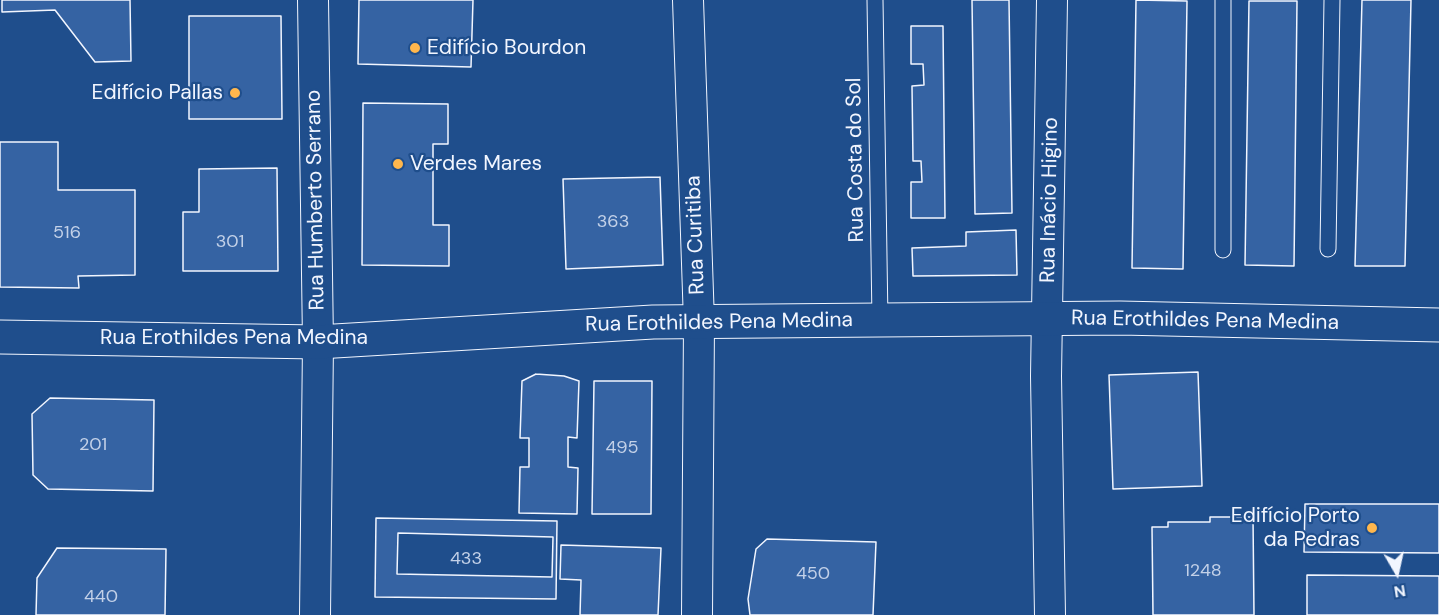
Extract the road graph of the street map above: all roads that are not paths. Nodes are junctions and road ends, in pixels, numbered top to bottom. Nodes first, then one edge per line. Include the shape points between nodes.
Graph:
1 (313, 0) edge
2 (688, 0) edge
3 (874, 0) edge
4 (1052, 0) edge
5 (1223, 0) edge
6 (1332, 0) edge
7 (1328, 249) dead end
8 (1223, 250) dead end
9 (1049, 319) junction
10 (880, 320) junction
11 (699, 322) junction
12 (1439, 325) edge
13 (0, 336) edge
14 (318, 342) junction
15 (315, 615) edge
16 (697, 615) edge
17 (1050, 615) edge

1 - 14 street, Rua Humberto Serrano
2 - 11 street, Rua Curitiba
3 - 10 lane, Rua Costa do Sol
4 - 9 street, Rua Inácio Higino
5 - 8 lane
6 - 7 lane
9 - 10 street, Rua Erothildes Pena Medina
9 - 12 street, Rua Erothildes Pena Medina
9 - 17 street, Rua Inácio Higino via 1046,376
10 - 11 street, Rua Erothildes Pena Medina
11 - 14 street, Rua Erothildes Pena Medina
11 - 16 street, Rua Curitiba
13 - 14 street, Rua Erothildes Pena Medina
14 - 15 street, Rua Humberto Serrano

